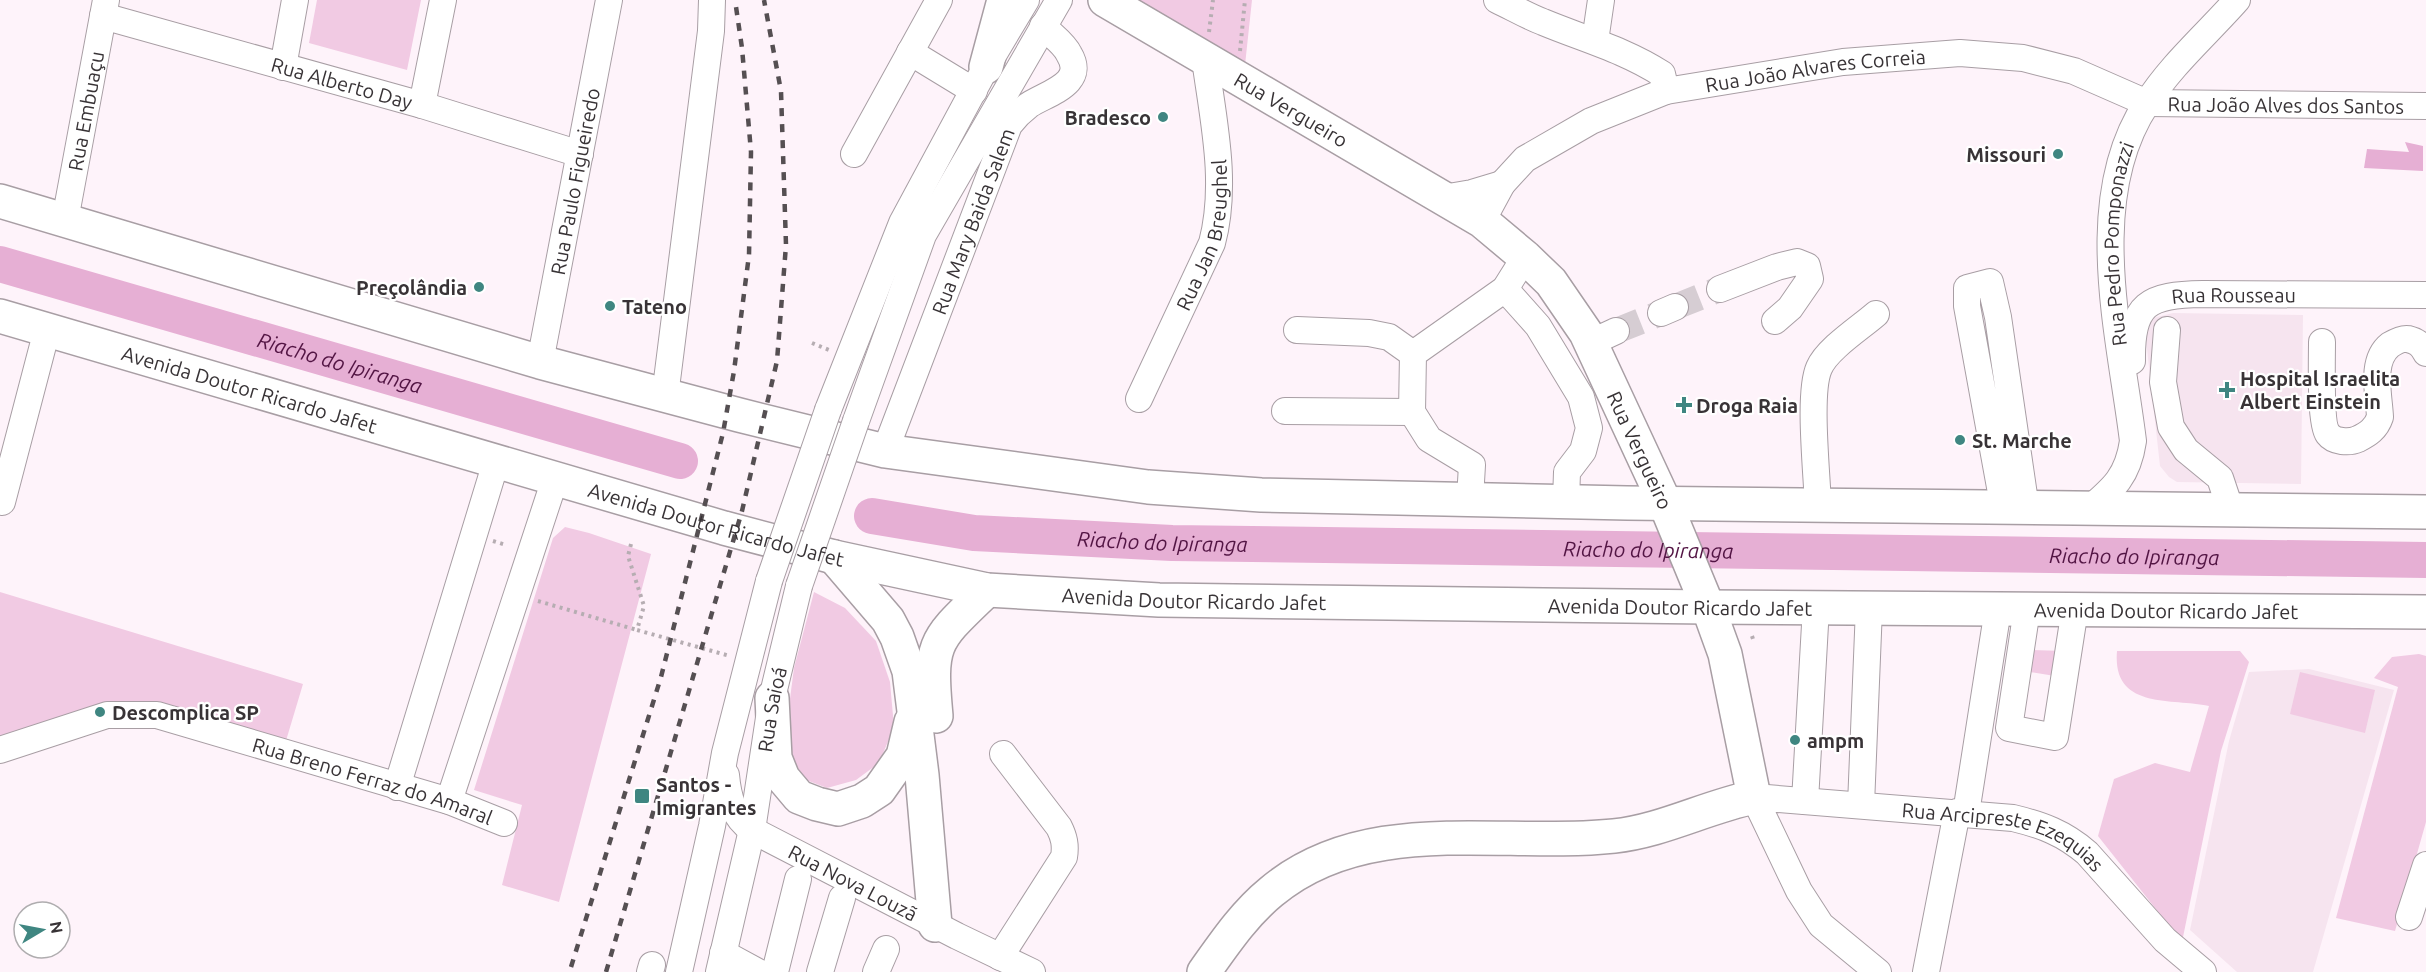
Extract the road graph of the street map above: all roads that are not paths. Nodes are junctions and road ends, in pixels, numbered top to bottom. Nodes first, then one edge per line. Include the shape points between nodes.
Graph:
1 (295, 0) edge
2 (443, 0) edge
3 (609, 0) edge
4 (712, 0) edge
5 (939, 0) edge
6 (1004, 0) edge
7 (1026, 0) edge
8 (1059, 0) edge
9 (1105, 0) edge
10 (1497, 0) edge
11 (1601, 0) edge
12 (2237, 0) edge
13 (104, 8) edge
14 (1043, 26) junction
15 (1595, 41) junction
16 (910, 52) junction
17 (1205, 59) junction
18 (283, 67) junction
19 (980, 79) junction
20 (1666, 91) junction
21 (2146, 103) junction
22 (422, 105) junction
23 (2426, 106) edge
24 (580, 154) junction
25 (854, 154) dead end
26 (1502, 184) junction
27 (1443, 198) junction
28 (0, 201) edge
29 (65, 220) junction
30 (1482, 222) junction
31 (1525, 256) junction
32 (1505, 289) junction
33 (1720, 290) tunnel mouth
34 (2426, 295) edge
35 (1876, 314) dead end
36 (0, 316) edge
37 (1775, 321) dead end
38 (47, 330) junction
39 (1297, 330) dead end
40 (2167, 330) dead end
41 (2322, 342) dead end
42 (2426, 353) edge
43 (1413, 354) junction
44 (540, 362) junction
45 (665, 396) junction
46 (1138, 399) dead end
47 (2128, 404) junction
48 (1285, 411) dead end
49 (1413, 412) junction
50 (885, 451) junction
51 (496, 462) junction
52 (555, 479) junction
53 (1470, 499) junction
54 (1566, 501) junction
55 (2, 502) dead end
56 (1818, 506) junction
57 (2015, 509) junction
58 (2088, 510) junction
59 (2231, 511) junction
60 (2426, 512) edge
61 (1670, 514) junction
62 (834, 557) junction
63 (987, 590) junction
64 (1703, 593) junction
65 (1816, 608) junction
66 (1869, 608) junction
67 (2012, 609) junction
68 (2075, 609) junction
69 (2426, 612) edge
70 (772, 698) junction
71 (914, 706) junction
72 (0, 750) edge
73 (725, 753) junction
74 (1003, 754) dead end
75 (397, 787) junction
76 (1754, 797) junction
77 (449, 801) junction
78 (1805, 801) junction
79 (1861, 805) junction
80 (1961, 813) junction
81 (504, 823) dead end
82 (752, 830) junction
83 (2426, 865) edge
84 (798, 879) dead end
85 (842, 898) dead end
86 (2409, 917) dead end
87 (946, 930) junction
88 (1000, 957) junction
89 (721, 963) edge
90 (679, 972) edge
91 (758, 972) edge
92 (775, 972) edge
93 (820, 972) edge
94 (1032, 972) edge
95 (1204, 972) edge
96 (1878, 972) edge
97 (1926, 972) edge
98 (2203, 972) edge

1 - 18 street
2 - 22 street
3 - 24 street, Rua Paulo Figueiredo
4 - 45 street
5 - 16 street
6 - 19 main road
7 - 19 street
8 - 14 street, Rua Saioá
9 - 17 main road, Rua Vergueiro
10 - 15 street
11 - 15 street
12 - 21 street, Rua Pedro Pomponazzi
13 - 18 street, Rua Alberto Day
13 - 29 street, Rua Embuaçu
14 - 50 street, Rua Mary Baida Salem via 1069,52 1072,74 1066,85 1030,104 1009,125
14 - 70 street, Rua Saioá, bridge via 923,235 799,586
15 - 20 street via 1662,74
16 - 19 street
16 - 25 street
17 - 27 main road, Rua Vergueiro
17 - 46 street, Rua Jan Breughel via 1219,173 1217,225
18 - 22 street, Rua Alberto Day
19 - 73 street, bridge via 902,223 828,410 769,580
20 - 21 street, Rua João Alvares Correia via 1843,62 1960,53 2023,58 2074,70
20 - 26 street, Rua João Alvares Correia via 1555,140 1525,159
21 - 23 street, Rua João Alves dos Santos
21 - 47 street, Rua Pedro Pomponazzi via 2126,144 2114,194 2114,319
22 - 24 street, Rua Alberto Day
24 - 44 street, Rua Paulo Figueiredo
26 - 27 street
26 - 30 street, Rua João Alvares Correia
27 - 30 main road, Rua Vergueiro
28 - 29 main road
29 - 44 main road
30 - 31 main road, Rua Vergueiro
31 - 32 street
31 - 61 main road, Rua Vergueiro via 1603,337
32 - 43 street
32 - 54 street via 1552,346 1581,397 1589,428 1583,451 1567,472
33 - 37 street via 1777,267 1797,262 1807,266 1810,279 1790,308
34 - 47 street, Rua Rousseau via 2199,294 2153,301 2142,309 2135,322
35 - 56 street via 1828,354 1819,368 1814,394
36 - 38 main road, Avenida Doutor Ricardo Jafet
38 - 51 main road, Avenida Doutor Ricardo Jafet
38 - 55 street
39 - 43 street via 1389,337
40 - 59 street via 2163,382 2171,427 2186,450 2220,478
41 - 42 street via 2324,426 2333,438 2348,442 2378,425 2378,362 2383,351 2405,339 2418,342
43 - 49 street
44 - 45 main road
45 - 50 main road
47 - 58 street, Rua Pedro Pomponazzi via 2133,441 2125,472 2114,488
48 - 49 street
49 - 53 street via 1429,439 1472,465
50 - 53 main road via 1148,487 1262,495
51 - 52 main road, Avenida Doutor Ricardo Jafet
51 - 75 street
52 - 62 main road, Avenida Doutor Ricardo Jafet
52 - 77 street
53 - 54 main road
54 - 61 main road
56 - 57 main road
56 - 61 main road
57 - 57 street via 1998,317 1990,282 1967,288 1967,306
57 - 58 main road
58 - 59 main road
59 - 60 main road
61 - 64 main road, Rua Vergueiro
62 - 63 main road, Avenida Doutor Ricardo Jafet
62 - 71 main road via 875,602 892,628 909,671
63 - 64 main road, Avenida Doutor Ricardo Jafet via 1159,600
63 - 87 main road via 944,633 932,666
64 - 65 main road, Avenida Doutor Ricardo Jafet
64 - 76 main road, Rua Vergueiro via 1725,654
65 - 66 main road, Avenida Doutor Ricardo Jafet
65 - 78 street
66 - 67 main road, Avenida Doutor Ricardo Jafet
66 - 79 street
67 - 68 main road, Avenida Doutor Ricardo Jafet
67 - 68 street via 2009,728 2055,737
67 - 80 street
68 - 69 main road, Avenida Doutor Ricardo Jafet
70 - 71 main road via 775,758 783,778 799,797 838,809 879,790 903,756
70 - 82 street, Rua Saioá
71 - 87 main road
72 - 75 street, Rua Breno Ferraz do Amaral via 107,715 157,715
73 - 82 street, Rua Nova Louzã via 732,806
73 - 90 street
74 - 88 street via 1059,827 1065,846 1064,857
75 - 77 street, Rua Breno Ferraz do Amaral
76 - 78 street, Rua Arcipreste Ezequias
76 - 95 main road via 1638,833 1541,840 1411,840 1334,855 1270,892 1238,926
76 - 96 street via 1799,891 1821,925
77 - 81 street, Rua Breno Ferraz do Amaral
78 - 79 street, Rua Arcipreste Ezequias
79 - 80 street, Rua Arcipreste Ezequias
80 - 97 street
80 - 98 street, Rua Arcipreste Ezequias via 2044,825 2073,840 2165,940
82 - 87 street, Rua Nova Louzã
82 - 89 street, Rua Saioá
83 - 86 street
84 - 92 street
85 - 93 street
87 - 88 street, Rua Nova Louzã
88 - 94 street, Rua Nova Louzã
89 - 91 street

